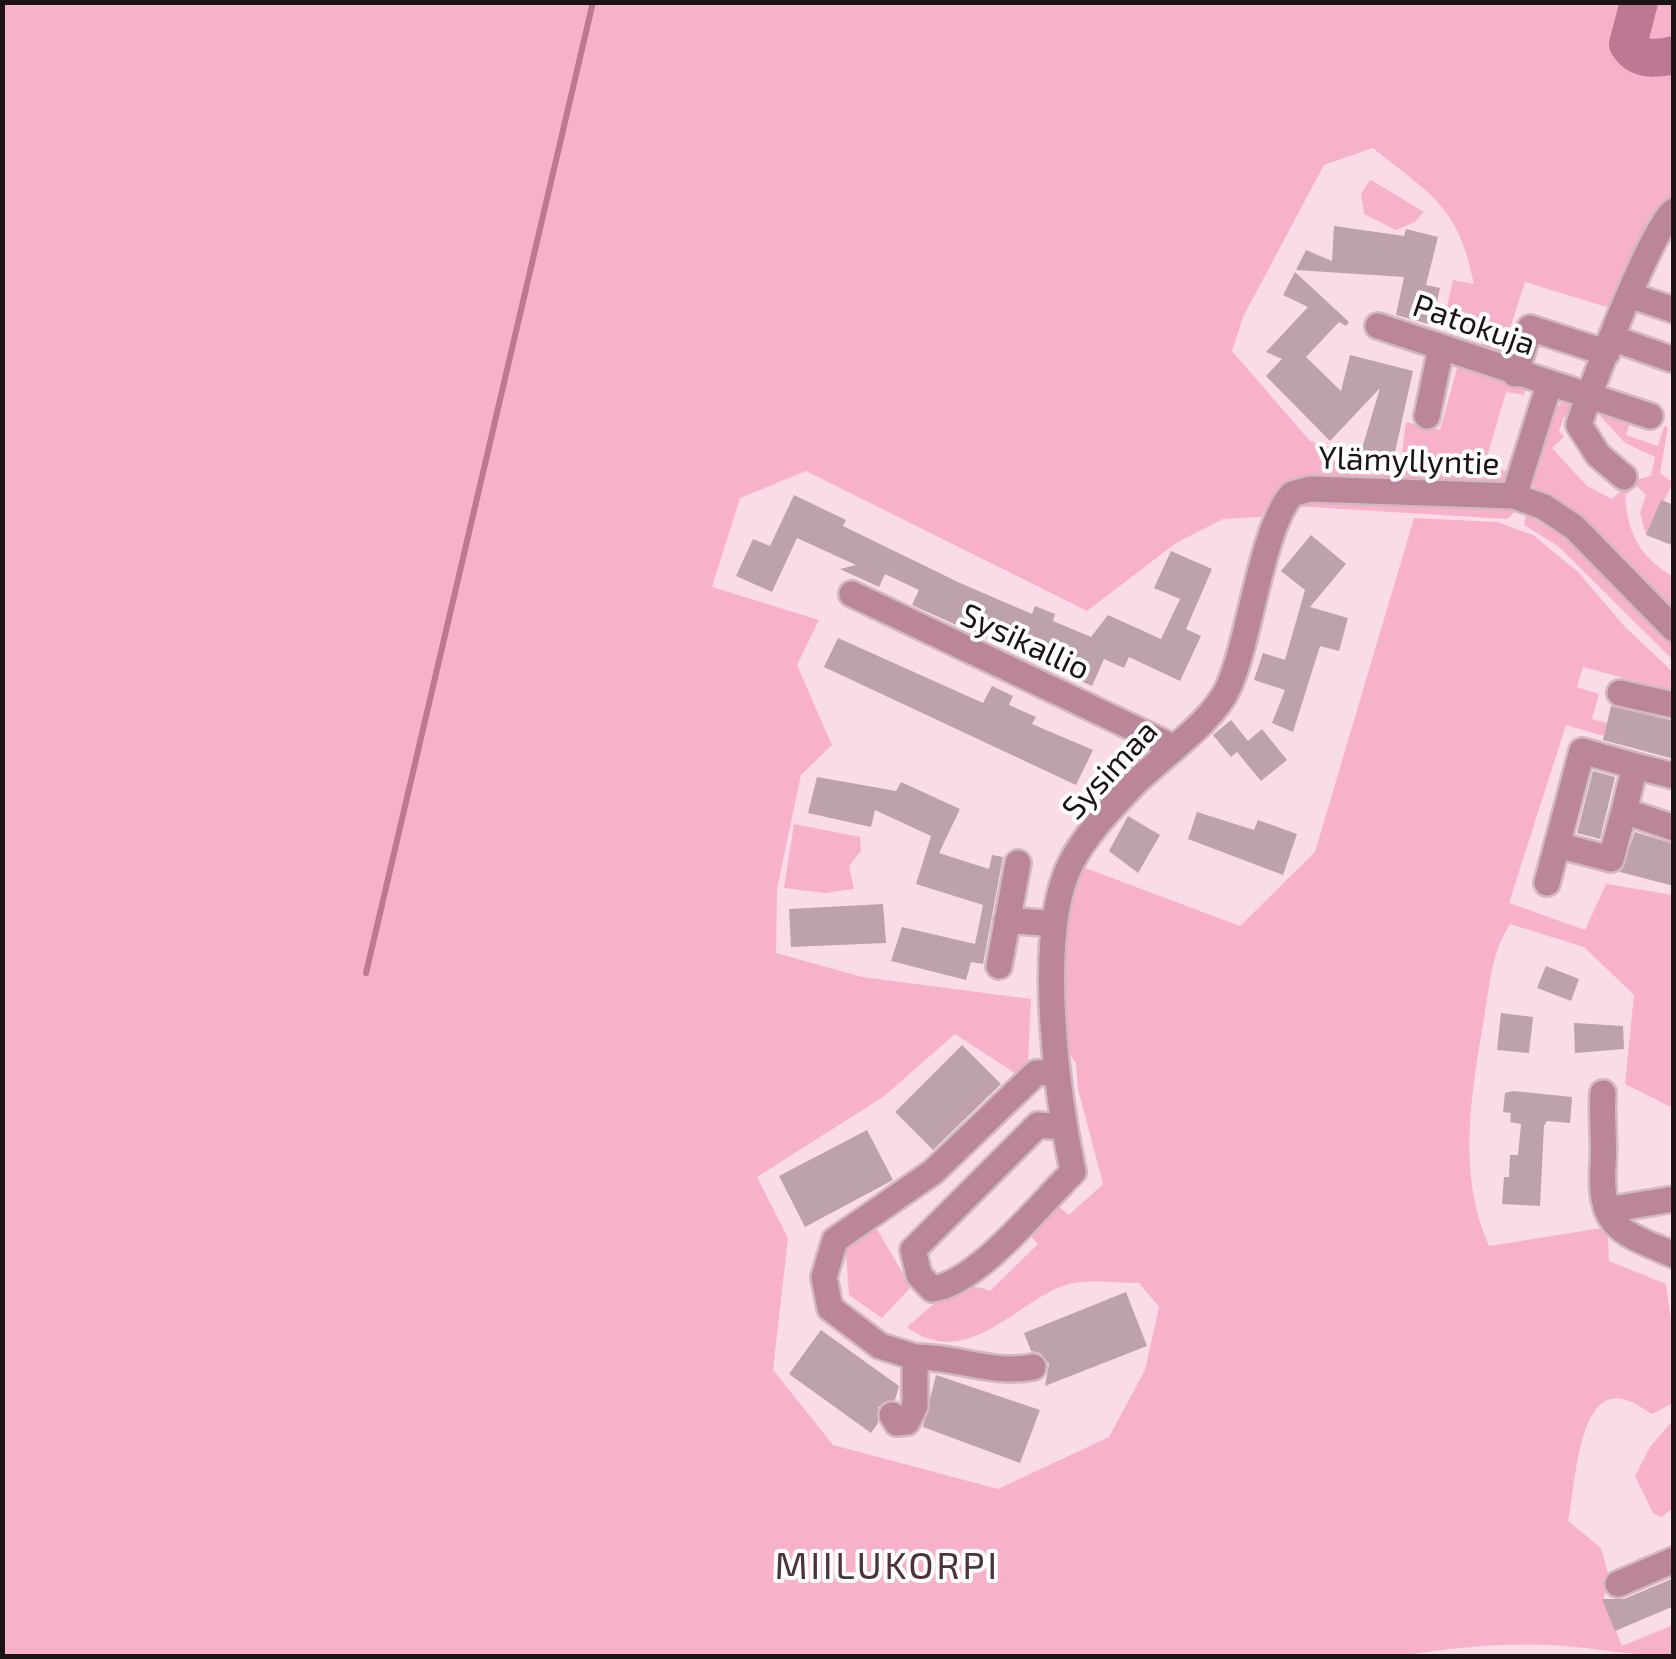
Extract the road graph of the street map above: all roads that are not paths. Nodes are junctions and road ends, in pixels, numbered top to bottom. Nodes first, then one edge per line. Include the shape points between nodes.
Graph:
1 (1674, 211) edge
2 (1663, 248) edge
3 (1629, 295) junction
4 (1674, 310) edge
5 (1378, 326) dead end
6 (1609, 346) junction
7 (1441, 348) junction
8 (1671, 358) edge
9 (1515, 374) junction
10 (1549, 385) junction
11 (1592, 397) junction
12 (1426, 416) dead end
13 (1650, 416) dead end
14 (1624, 477) dead end
15 (1514, 496) junction
16 (1282, 510) joint
17 (852, 594) dead end
18 (1674, 630) edge
19 (1620, 693) dead end
20 (1674, 705) edge
21 (1171, 746) junction
22 (1635, 766) junction
23 (1674, 776) edge
24 (1624, 811) junction
25 (1674, 828) edge
26 (1557, 846) junction
27 (1018, 863) dead end
28 (1547, 883) dead end
29 (1007, 920) junction
30 (1054, 924) junction
31 (999, 966) dead end
32 (1058, 1082) junction
33 (1603, 1092) dead end
34 (1064, 1127) junction
35 (1674, 1199) edge
36 (1607, 1210) junction
37 (1674, 1255) edge
38 (914, 1357) junction
39 (1033, 1366) dead end
40 (892, 1415) dead end
41 (1674, 1560) edge
42 (1618, 1584) dead end

1 - 2 street via 1660,223
2 - 3 street
3 - 4 street
3 - 6 street
5 - 7 street, Patokuja
6 - 8 street
6 - 9 street via 1530,328
6 - 11 street
7 - 9 street, Patokuja
7 - 12 street
9 - 10 street, Patokuja
10 - 11 street, Patokuja
10 - 15 street, Patokuja
11 - 13 street, Patokuja
11 - 14 street via 1579,426
15 - 16 street, Ylämyllyntie via 1310,489 1292,494
15 - 18 street, Ylämyllyntie via 1568,522
16 - 21 street, Sysimaa via 1268,595 1227,691
17 - 21 street, Sysikallio
19 - 20 street
21 - 30 street, Sysimaa via 1102,819 1071,863
22 - 23 street
22 - 24 street
22 - 26 street via 1582,751
24 - 25 street
24 - 26 street via 1611,859
26 - 28 street
27 - 29 street
29 - 30 street
29 - 31 street
30 - 32 street, Sysimaa
32 - 34 street, Sysimaa
32 - 38 street via 1036,1074 933,1172 835,1240 824,1277 830,1308 880,1346
33 - 36 street via 1600,1188
34 - 34 street, Sysimaa via 1073,1172 969,1274 932,1289 919,1274 913,1250 1038,1125
35 - 36 street
36 - 37 street via 1618,1228
38 - 39 street via 1001,1370
38 - 40 street via 915,1406 907,1422 897,1423
41 - 42 street

